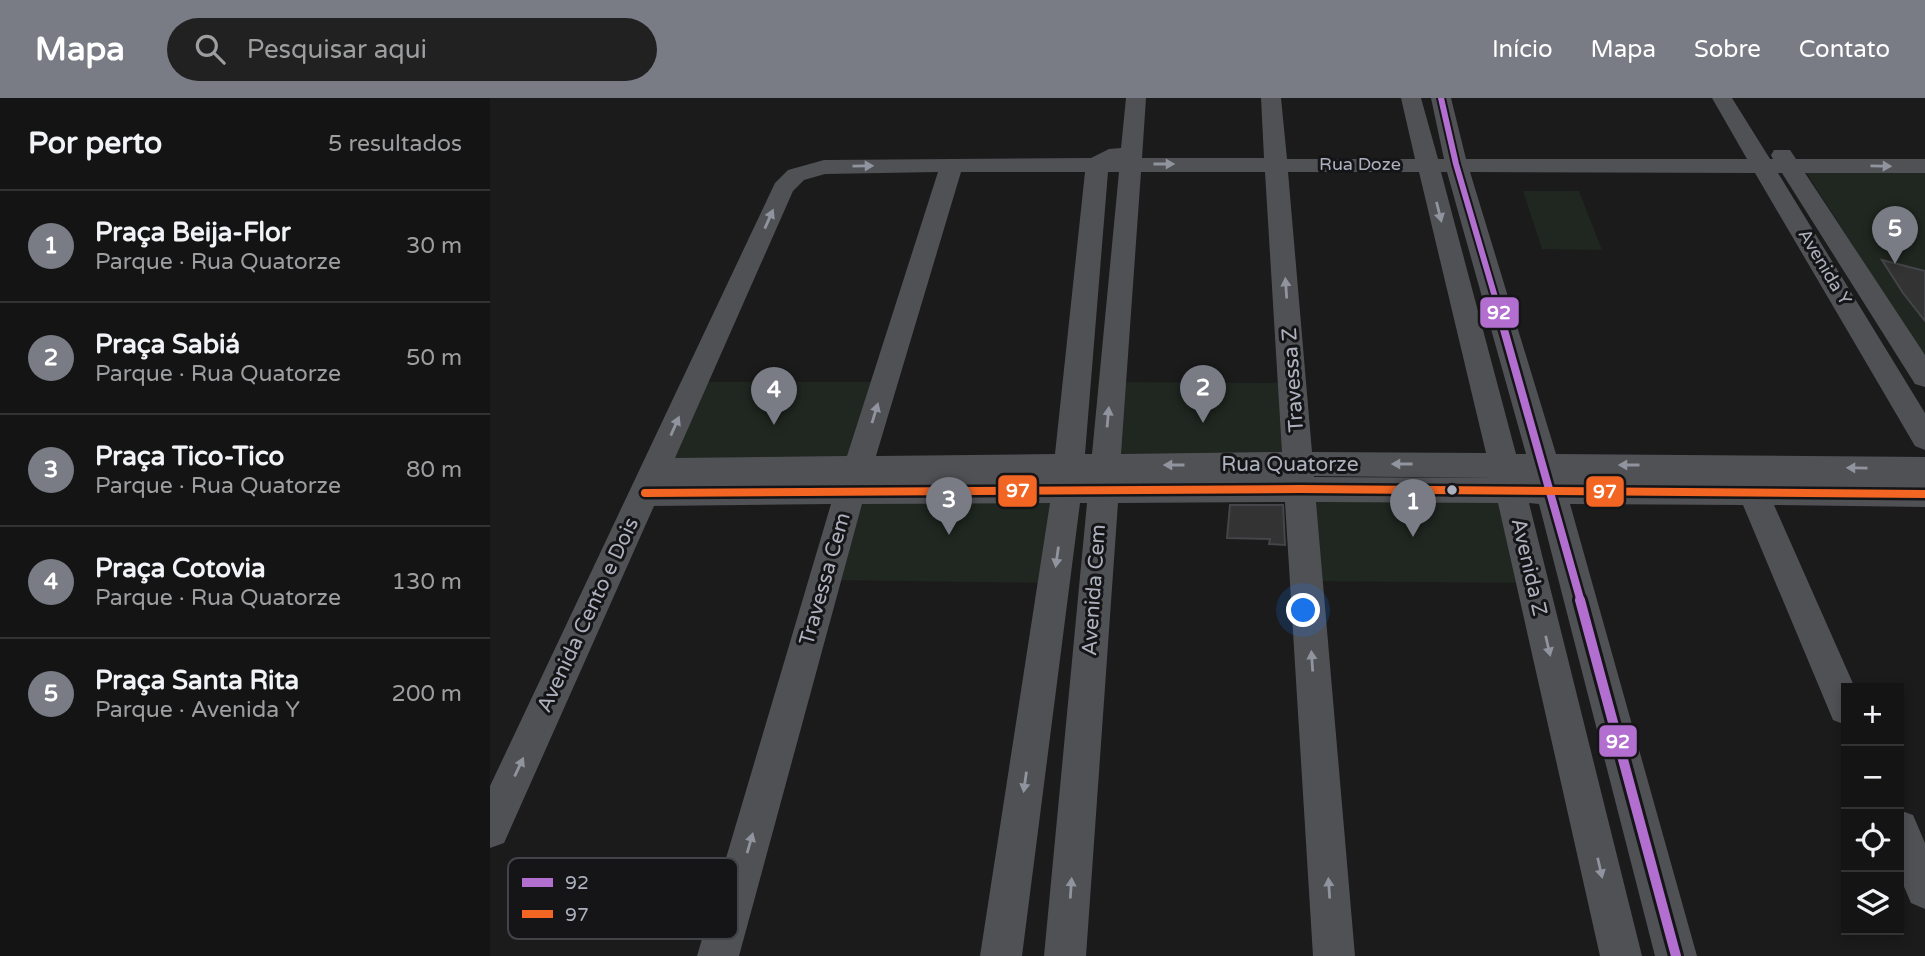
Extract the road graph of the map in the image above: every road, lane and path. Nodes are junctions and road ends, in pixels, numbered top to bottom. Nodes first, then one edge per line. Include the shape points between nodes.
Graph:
1 (1136, 98) edge
2 (1271, 98) edge
3 (1411, 98) edge
4 (1441, 98) edge
5 (1722, 98) edge
6 (1746, 98) edge
7 (1925, 149) edge
8 (1275, 156) junction
9 (1439, 156) junction
10 (1119, 157) junction
11 (1771, 157) junction
12 (952, 164) junction
13 (1925, 166) edge
14 (796, 175) joint
15 (1925, 377) edge
16 (1925, 438) edge
17 (1925, 469) edge
18 (1300, 476) junction
19 (1085, 477) junction
20 (1507, 478) junction
21 (1547, 478) junction
22 (1746, 478) junction
23 (854, 480) junction
24 (650, 481) junction
25 (1925, 494) edge
26 (1841, 696) edge
27 (490, 829) edge
28 (1904, 841) edge
29 (738, 886) edge
30 (1925, 889) edge
31 (723, 939) edge
32 (718, 956) edge
33 (1001, 956) edge
34 (1065, 956) edge
35 (1334, 956) edge
36 (1622, 956) edge
37 (1676, 956) edge

1 - 10 street, Avenida Cem
2 - 8 street, Travessa Z
3 - 9 street, Avenida Z
4 - 9 street, Avenida Z
5 - 11 street, Avenida Y
6 - 11 street, Avenida Y
7 - 11 street, Rua Doze
8 - 9 street, Rua Doze
8 - 10 street, Rua Doze
18 -> 8 street, Travessa Z
9 - 11 street, Rua Doze
9 -> 20 street, Avenida Z
9 - 21 street, Avenida Z
10 - 12 street, Rua Doze
10 - 19 street, Avenida Cem
11 -> 13 street, Rua Doze
11 - 15 street, Avenida Y
11 - 16 street, Avenida Y
14 -> 12 street, Rua Doze via 824,167
23 -> 12 street, Travessa Cem
24 -> 14 street, Avenida Cento e Dois via 783,188
17 -> 22 street, Rua Quatorze
18 - 19 street, Rua Quatorze
18 - 20 street, Rua Quatorze
35 -> 18 street, Travessa Z
19 - 23 street, Rua Quatorze
19 -> 33 street, Avenida Cem
34 -> 19 street, Avenida Cem
20 - 21 street, Rua Quatorze
20 -> 36 street, Avenida Z
21 - 22 street, Rua Quatorze
21 - 37 street, Avenida Z
22 - 25 street, Rua Quatorze
22 - 26 street
23 - 24 street, Rua Quatorze
29 -> 23 street, Travessa Cem
27 -> 24 street, Avenida Cento e Dois
28 - 30 street
32 -> 31 street, Travessa Cem

